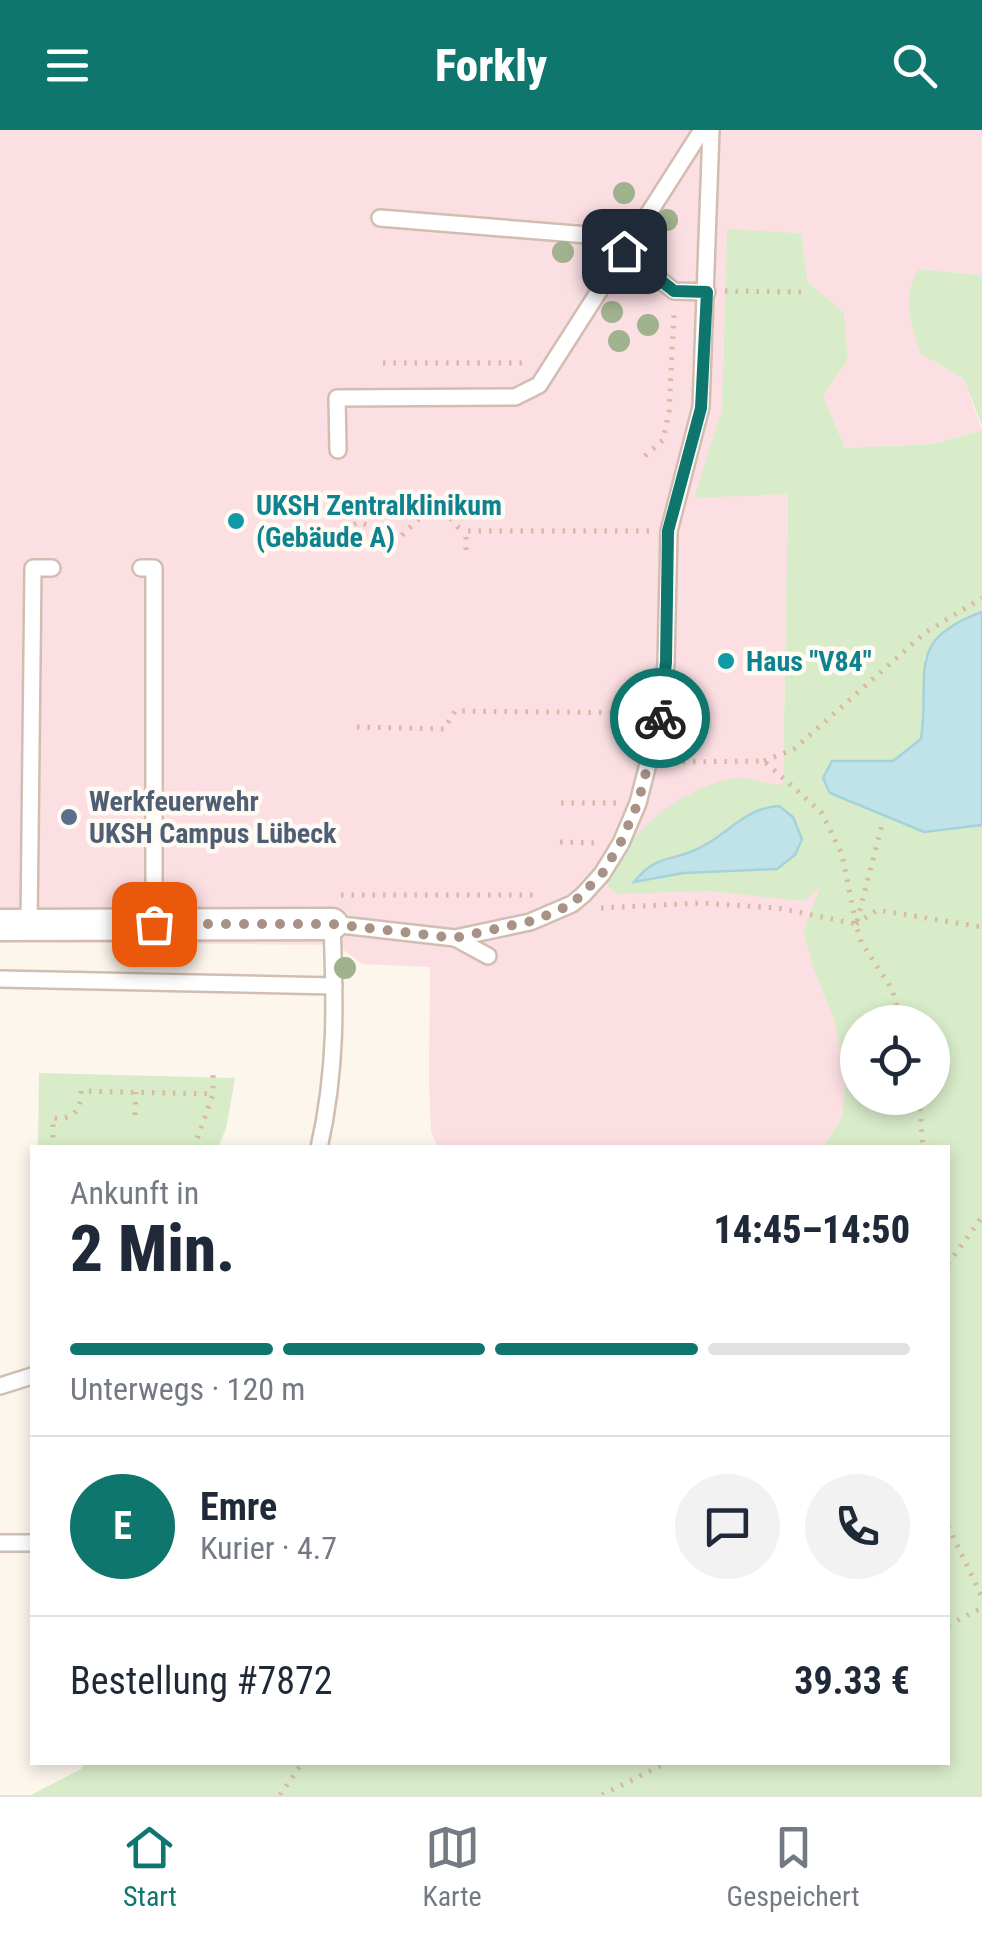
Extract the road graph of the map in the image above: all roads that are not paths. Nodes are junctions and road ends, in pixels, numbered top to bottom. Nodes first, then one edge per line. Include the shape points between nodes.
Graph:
1 (702, 130) edge
2 (711, 130) edge
3 (380, 218) dead end
4 (624, 251) junction
5 (707, 292) junction
6 (338, 450) dead end
7 (52, 568) dead end
8 (141, 568) dead end
9 (0, 904) edge
10 (154, 924) junction
11 (332, 924) junction
12 (15, 925) edge
13 (455, 938) junction
14 (488, 956) dead end
15 (0, 979) edge
16 (334, 986) junction
17 (320, 1145) edge
18 (30, 1377) edge
19 (0, 1386) edge
20 (0, 1543) edge
21 (30, 1543) edge

1 - 4 lane
2 - 5 lane
3 - 4 lane via 588,235
4 - 5 lane via 674,291
4 - 6 lane via 539,385 516,397 337,398
5 - 13 lane via 701,408 668,531 661,713 638,803 602,874 572,904 530,922
7 - 12 lane via 33,568
8 - 10 lane via 154,568
9 - 12 street via 10,905
10 - 11 street
10 - 12 street
11 - 13 lane
11 - 16 lane
13 - 14 lane
15 - 16 lane
16 - 17 lane via 331,1095
18 - 19 lane
20 - 21 lane

